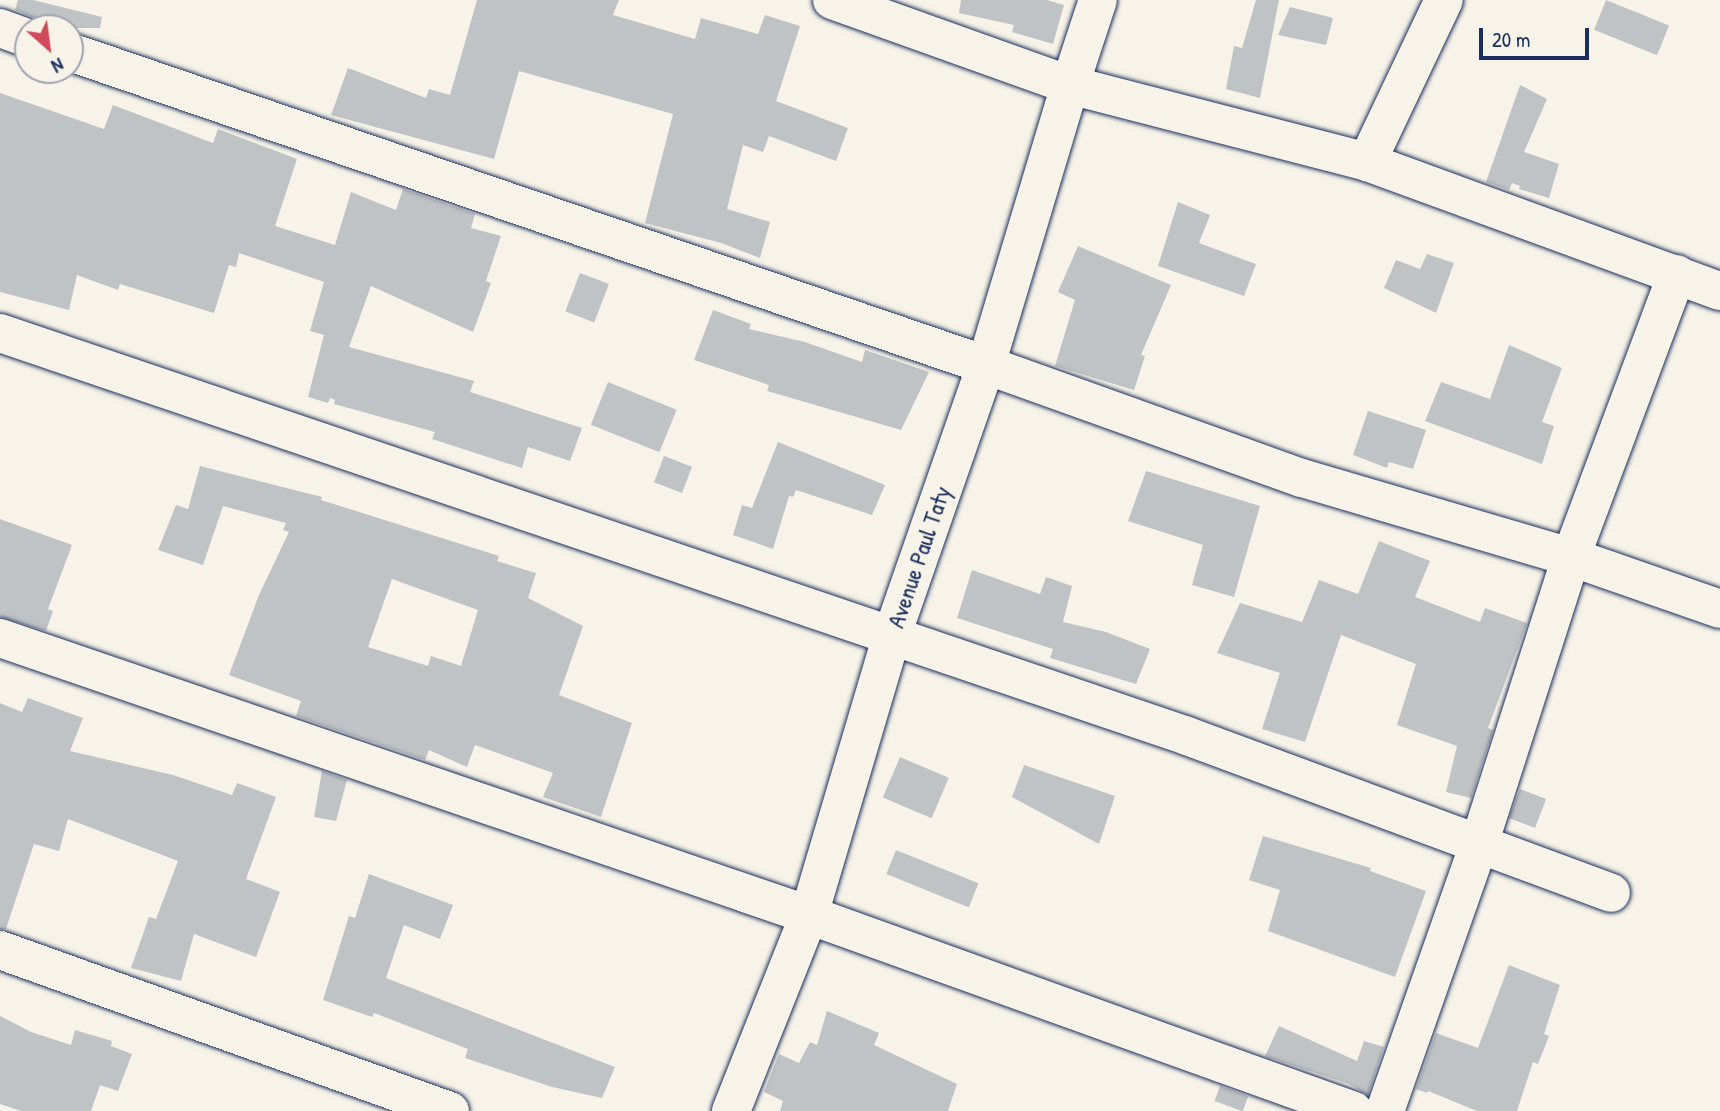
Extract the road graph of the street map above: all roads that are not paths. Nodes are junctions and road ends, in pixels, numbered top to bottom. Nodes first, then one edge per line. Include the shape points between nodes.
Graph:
1 (832, 0) edge
2 (1098, 0) edge
3 (1444, 0) edge
4 (84, 57) edge
5 (1070, 85) junction
6 (1367, 162) junction
7 (1677, 274) junction
8 (1720, 291) edge
9 (0, 333) edge
10 (986, 365) junction
11 (1571, 557) junction
12 (1720, 609) edge
13 (892, 635) junction
14 (0, 638) edge
15 (1479, 844) junction
16 (1611, 893) dead end
17 (809, 915) junction
18 (0, 950) edge
19 (450, 1111) edge
20 (731, 1111) edge
21 (1354, 1111) edge
22 (1385, 1111) edge

1 - 5 street
2 - 5 street, Avenue Paul Taty
3 - 6 street
4 - 10 street
5 - 6 street
5 - 10 street, Avenue Paul Taty
6 - 7 street
7 - 8 street
7 - 11 street
9 - 13 street
10 - 11 street via 1302,478
10 - 13 street, Avenue Paul Taty
11 - 12 street
11 - 15 street
13 - 15 street via 1187,736
13 - 17 street, Avenue Paul Taty
14 - 17 street
15 - 16 street
15 - 22 street
17 - 20 street, Avenue Paul Taty
17 - 21 street
18 - 19 street

